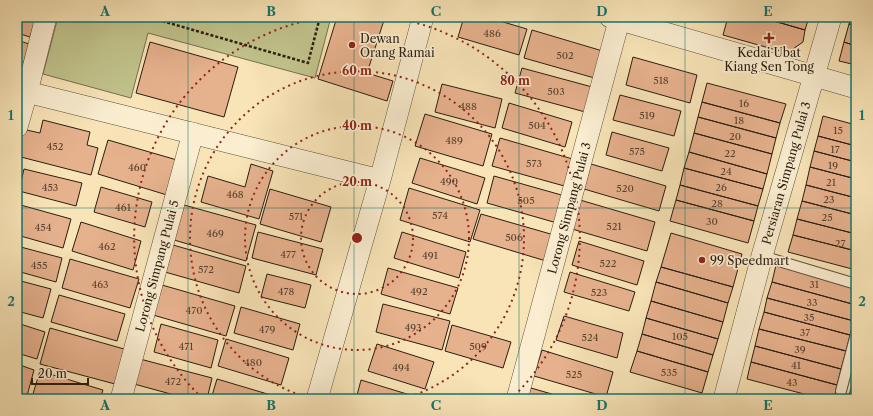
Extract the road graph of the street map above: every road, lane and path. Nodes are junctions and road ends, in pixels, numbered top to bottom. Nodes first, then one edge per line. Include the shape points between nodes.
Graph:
1 (46, 17) edge
2 (148, 17) edge
3 (320, 17) edge
4 (423, 17) edge
5 (831, 17) edge
6 (616, 18) edge
7 (813, 76) junction
8 (856, 88) edge
9 (27, 92) junction
10 (17, 127) edge
11 (193, 134) junction
12 (380, 180) junction
13 (762, 256) junction
14 (856, 284) edge
15 (856, 334) edge
16 (840, 391) dead end
17 (121, 399) edge
18 (318, 399) edge
19 (518, 399) edge
20 (724, 399) edge

1 - 9 street
2 - 3 path via 308,63
4 - 12 street
5 - 7 street, Persiaran Simpang Pulai 3
6 - 7 street
6 - 19 street, Lorong Simpang Pulai 3
7 - 8 street
7 - 13 street, Persiaran Simpang Pulai 3
9 - 10 street
9 - 11 street
11 - 12 street
11 - 17 street, Lorong Simpang Pulai 5
12 - 18 street
13 - 14 lane
13 - 20 street, Persiaran Simpang Pulai 3
15 - 16 lane

